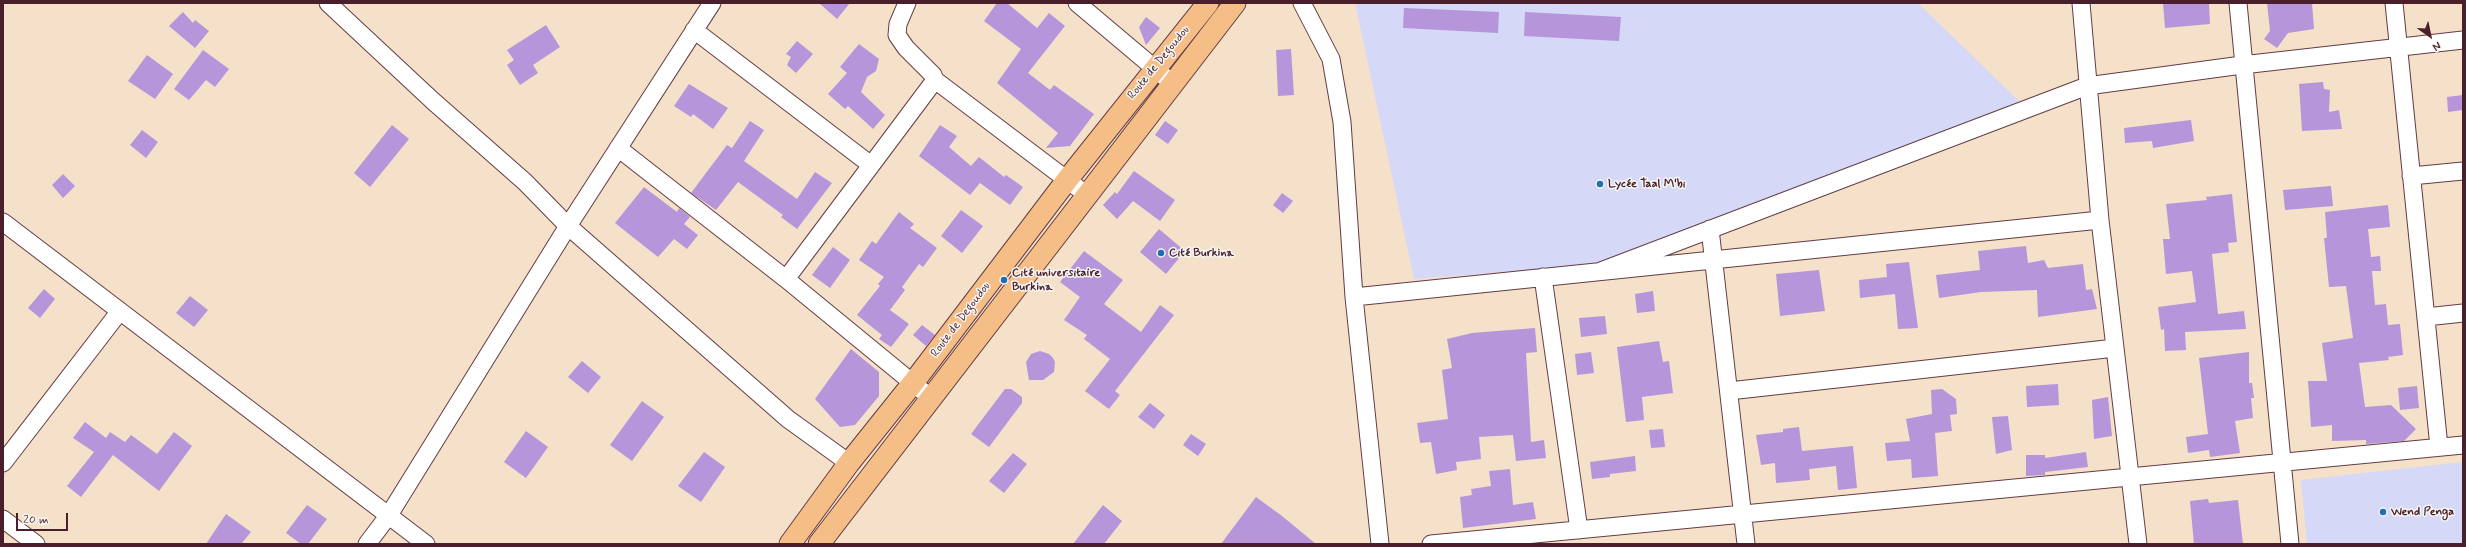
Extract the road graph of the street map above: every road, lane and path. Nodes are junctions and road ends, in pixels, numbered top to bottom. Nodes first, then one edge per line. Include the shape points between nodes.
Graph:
1 (328, 3) edge
2 (712, 3) edge
3 (907, 3) edge
4 (1077, 3) edge
5 (1208, 3) edge
6 (1235, 3) edge
7 (1302, 3) edge
8 (2081, 3) edge
9 (2238, 3) edge
10 (2394, 3) edge
11 (694, 30) junction
12 (2463, 40) edge
13 (2398, 47) junction
14 (2242, 64) junction
15 (1154, 68) junction
16 (935, 80) junction
17 (1172, 83) junction
18 (2087, 86) junction
19 (618, 148) junction
20 (871, 166) junction
21 (2463, 171) edge
22 (2411, 176) junction
23 (1067, 180) junction
24 (1087, 195) junction
25 (2100, 220) junction
26 (3, 222) edge
27 (568, 226) junction
28 (1710, 229) junction
29 (1714, 260) junction
30 (1601, 271) junction
31 (1543, 277) junction
32 (786, 279) junction
33 (1354, 297) junction
34 (120, 311) junction
35 (2463, 313) edge
36 (2426, 317) junction
37 (2115, 348) junction
38 (913, 383) junction
39 (1729, 391) junction
40 (931, 398) junction
41 (2463, 444) edge
42 (2439, 447) junction
43 (2282, 461) junction
44 (3, 463) edge
45 (849, 463) junction
46 (2128, 476) junction
47 (1743, 514) junction
48 (389, 515) junction
49 (3, 519) edge
50 (1579, 530) junction
51 (36, 544) edge
52 (367, 544) edge
53 (426, 544) edge
54 (790, 544) edge
55 (819, 544) edge
56 (1380, 544) edge
57 (1431, 544) edge
58 (1746, 544) edge
59 (2138, 544) edge
60 (2290, 544) edge

1 - 27 street via 433,102 525,182
2 - 11 street
3 - 16 street via 898,24 897,35
4 - 15 street
5 - 15 main road, Route de Degoudou
6 - 17 main road, Route de Degoudou
7 - 33 street via 1330,59 1342,122
8 - 18 street
9 - 14 street
10 - 13 street
11 - 19 street
11 - 20 street
12 - 13 street
13 - 14 street
13 - 22 street
14 - 18 street
14 - 43 street
15 - 17 street
15 - 23 main road, Route de Degoudou
16 - 20 street
16 - 23 street
17 - 24 main road, Route de Degoudou
18 - 25 street
18 - 28 street
19 - 27 street
19 - 32 street
20 - 32 street
21 - 22 street
22 - 36 street
23 - 24 street
23 - 38 main road, Route de Degoudou
24 - 40 main road, Route de Degoudou
25 - 29 street
25 - 37 street
26 - 34 street
27 - 45 street via 788,419
27 - 48 street
28 - 29 street
28 - 30 street
29 - 30 street
29 - 39 street
30 - 31 street
31 - 33 street
31 - 50 street
32 - 38 street
33 - 56 street
34 - 44 street
34 - 48 street
35 - 36 street
36 - 42 street
37 - 39 street
37 - 46 street
38 - 40 street
38 - 45 main road, Route de Degoudou
39 - 47 street
40 - 55 main road, Route de Degoudou
41 - 42 street
42 - 43 street
43 - 46 street
43 - 60 street
45 - 54 main road, Route de Degoudou
46 - 47 street
46 - 59 street
47 - 50 street
47 - 58 street
48 - 52 street
48 - 53 street
49 - 51 street
50 - 57 street

